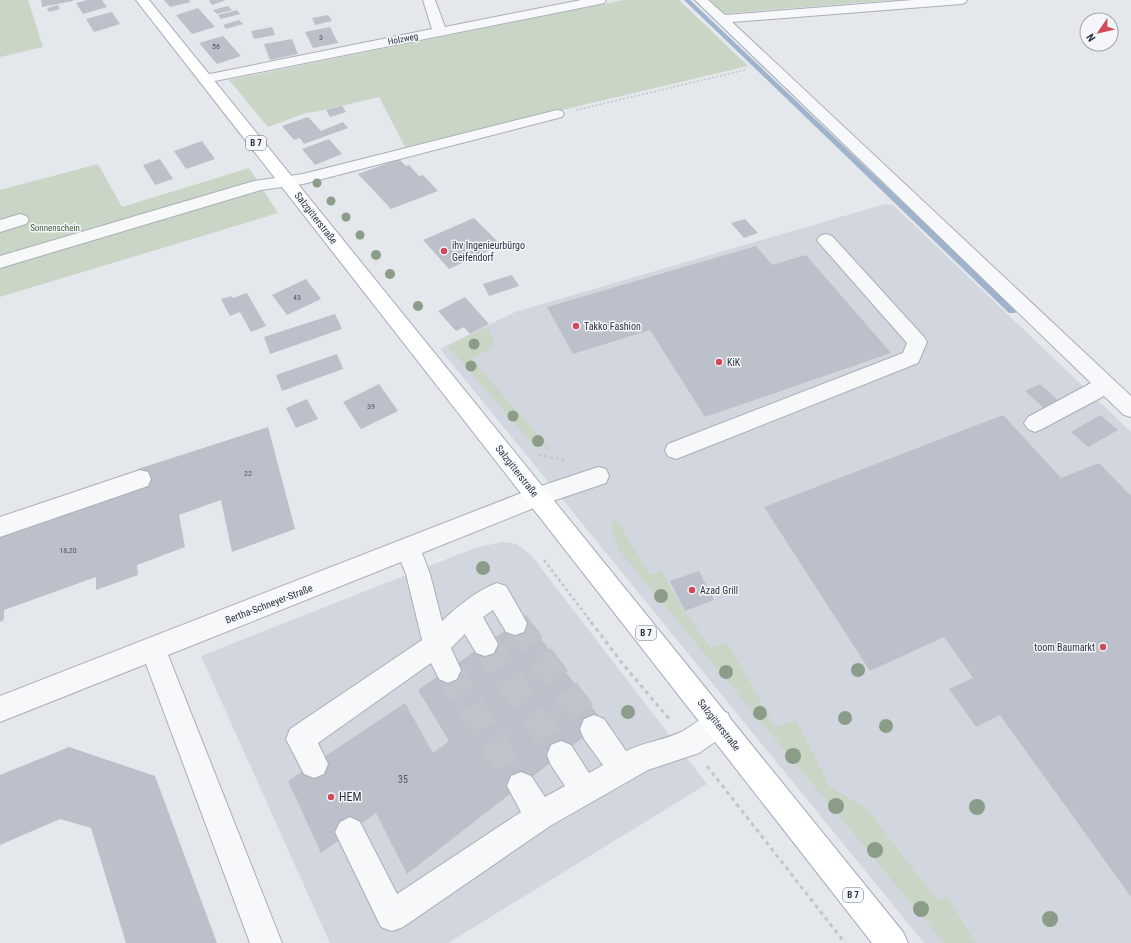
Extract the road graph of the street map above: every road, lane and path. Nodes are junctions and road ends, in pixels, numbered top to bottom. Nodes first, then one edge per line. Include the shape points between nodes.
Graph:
1 (142, 0) edge
2 (429, 0) edge
3 (600, 0) edge
4 (701, 0) edge
5 (961, 0) edge
6 (721, 19) junction
7 (440, 32) junction
8 (749, 69) dead end
9 (205, 78) junction
10 (557, 114) joint
11 (287, 181) junction
12 (20, 220) dead end
13 (0, 226) edge
14 (826, 240) dead end
15 (0, 262) edge
16 (1106, 385) junction
17 (1131, 409) edge
18 (1035, 422) dead end
19 (676, 450) dead end
20 (598, 476) dead end
21 (140, 479) dead end
22 (538, 497) junction
23 (0, 527) edge
24 (408, 549) junction
25 (544, 560) dead end
26 (467, 614) junction
27 (515, 623) tunnel mouth
28 (485, 644) tunnel mouth
29 (436, 645) junction
30 (153, 649) junction
31 (448, 670) tunnel mouth
32 (0, 708) edge
33 (718, 723) junction
34 (594, 729) tunnel mouth
35 (689, 743) junction
36 (560, 755) tunnel mouth
37 (314, 764) dead end
38 (622, 769) junction
39 (521, 786) tunnel mouth
40 (584, 790) junction
41 (540, 816) junction
42 (350, 832) dead end
43 (266, 943) edge
44 (845, 943) edge
45 (892, 943) edge

1 - 9 main road, Salzgitterstraße / B 7
2 - 7 street
3 - 7 street, Holzweg
4 - 6 street
5 - 6 street
6 - 16 street
7 - 9 street, Holzweg
8 - 10 path
9 - 11 main road, Salzgitterstraße / B 7
10 - 11 street
11 - 15 street via 260,186
11 - 22 main road, Salzgitterstraße / B 7
12 - 13 street
14 - 19 street via 917,342 911,358
16 - 17 street
16 - 18 street
20 - 22 street, Bertha-Schneyer-Straße
21 - 23 street
22 - 24 street, Bertha-Schneyer-Straße
22 - 33 main road, Salzgitterstraße / B 7
24 - 29 street via 418,574
24 - 30 street, Bertha-Schneyer-Straße
25 - 35 path via 622,663
26 - 27 street via 497,594
26 - 28 street
26 - 29 street
29 - 31 street
29 - 37 street via 300,739
30 - 32 street, Bertha-Schneyer-Straße
30 - 43 street
33 - 35 street
33 - 45 main road, Salzgitterstraße / B 7
34 - 38 street
35 - 38 street via 642,758
35 - 44 path
36 - 40 street
38 - 40 street
39 - 41 street
40 - 41 street
41 - 42 street via 392,916

